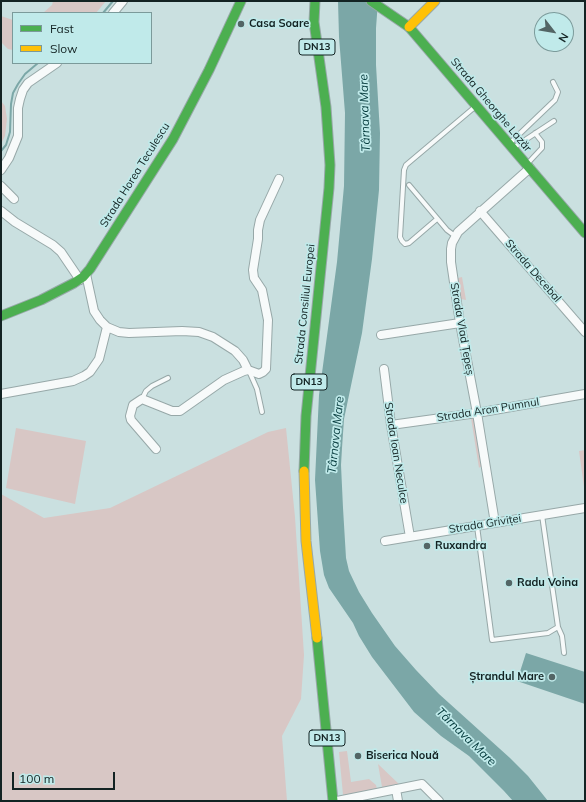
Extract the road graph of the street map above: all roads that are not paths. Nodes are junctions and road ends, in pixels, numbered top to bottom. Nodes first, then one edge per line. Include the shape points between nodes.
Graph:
1 (123, 1) edge
2 (241, 1) edge
3 (315, 1) edge
4 (320, 1) edge
5 (371, 1) edge
6 (435, 1) edge
7 (114, 12) edge
8 (314, 12) junction
9 (409, 27) junction
10 (56, 64) edge
11 (553, 82) dead end
12 (476, 106) junction
13 (554, 121) dead end
14 (535, 133) junction
15 (511, 146) junction
16 (528, 166) junction
17 (1, 170) edge
18 (279, 179) dead end
19 (409, 185) dead end
20 (1, 186) edge
21 (14, 199) dead end
22 (1, 211) edge
23 (480, 211) junction
24 (437, 219) junction
25 (585, 233) edge
26 (455, 236) junction
27 (83, 277) junction
28 (1, 316) edge
29 (460, 323) junction
30 (107, 327) junction
31 (585, 332) edge
32 (381, 335) dead end
33 (384, 369) dead end
34 (248, 370) junction
35 (168, 378) dead end
36 (1, 394) edge
37 (585, 394) edge
38 (142, 399) junction
39 (262, 412) dead end
40 (477, 413) junction
41 (391, 425) junction
42 (156, 449) dead end
43 (585, 508) edge
44 (542, 515) junction
45 (495, 523) junction
46 (477, 526) junction
47 (410, 537) junction
48 (385, 541) dead end
49 (558, 627) junction
50 (564, 653) dead end
51 (396, 789) junction
52 (334, 801) edge
53 (337, 801) edge
54 (398, 801) edge
55 (439, 801) edge

1 - 7 street
2 - 27 main road, Strada Horea Teculescu via 209,70 173,138
3 - 8 main road, Strada Consiliul Europei / DN13
4 - 8 main road
5 - 9 main road, Strada Gheorghe Lazăr
6 - 9 main road
8 - 52 main road, Strada Consiliul Europei / DN13 via 327,114 330,166 306,416 304,484 307,548
9 - 12 main road, Strada Gheorghe Lazăr
10 - 17 street via 28,83 23,90 18,108 18,136
11 - 15 lane via 558,92 555,100
12 - 15 main road, Strada Gheorghe Lazăr
12 - 24 lane via 406,165 404,170 400,237 402,241 405,244 409,243
13 - 14 lane
14 - 15 lane
14 - 16 lane via 542,142 542,148
15 - 16 main road, Strada Gheorghe Lazăr
16 - 23 street
16 - 25 main road, Strada Gheorghe Lazăr
18 - 34 street via 260,220 253,270 254,278 262,290 268,320 267,363 266,369 259,374
19 - 24 lane
20 - 21 street
22 - 27 street via 53,245
23 - 26 street
23 - 31 street, Strada Decebal
24 - 26 lane
26 - 29 street, Strada Vlad Țepeș via 451,262
27 - 28 main road, Strada Horea Teculescu via 48,297
27 - 30 street via 94,311
29 - 32 street
29 - 40 street, Strada Vlad Țepeș
30 - 34 street via 129,333 199,332 213,337 235,351
30 - 36 street via 98,360 84,376 73,381
33 - 41 street, Strada Ioan Neculce
34 - 38 street via 224,380 180,412
34 - 39 lane via 258,389
35 - 38 lane via 152,386
37 - 40 street, Strada Aron Pumnul
38 - 42 street via 133,405 131,420
40 - 41 street, Strada Aron Pumnul
40 - 45 street, Strada Vlad Țepeș
41 - 47 street, Strada Ioan Neculce
43 - 44 street, Strada Griviței
44 - 45 street, Strada Griviței
44 - 49 lane
45 - 46 street, Strada Griviței
46 - 47 street, Strada Griviței
46 - 49 lane via 492,640 548,633
47 - 48 street, Strada Griviței
49 - 50 lane
51 - 53 street
51 - 54 street
51 - 55 street via 422,784

